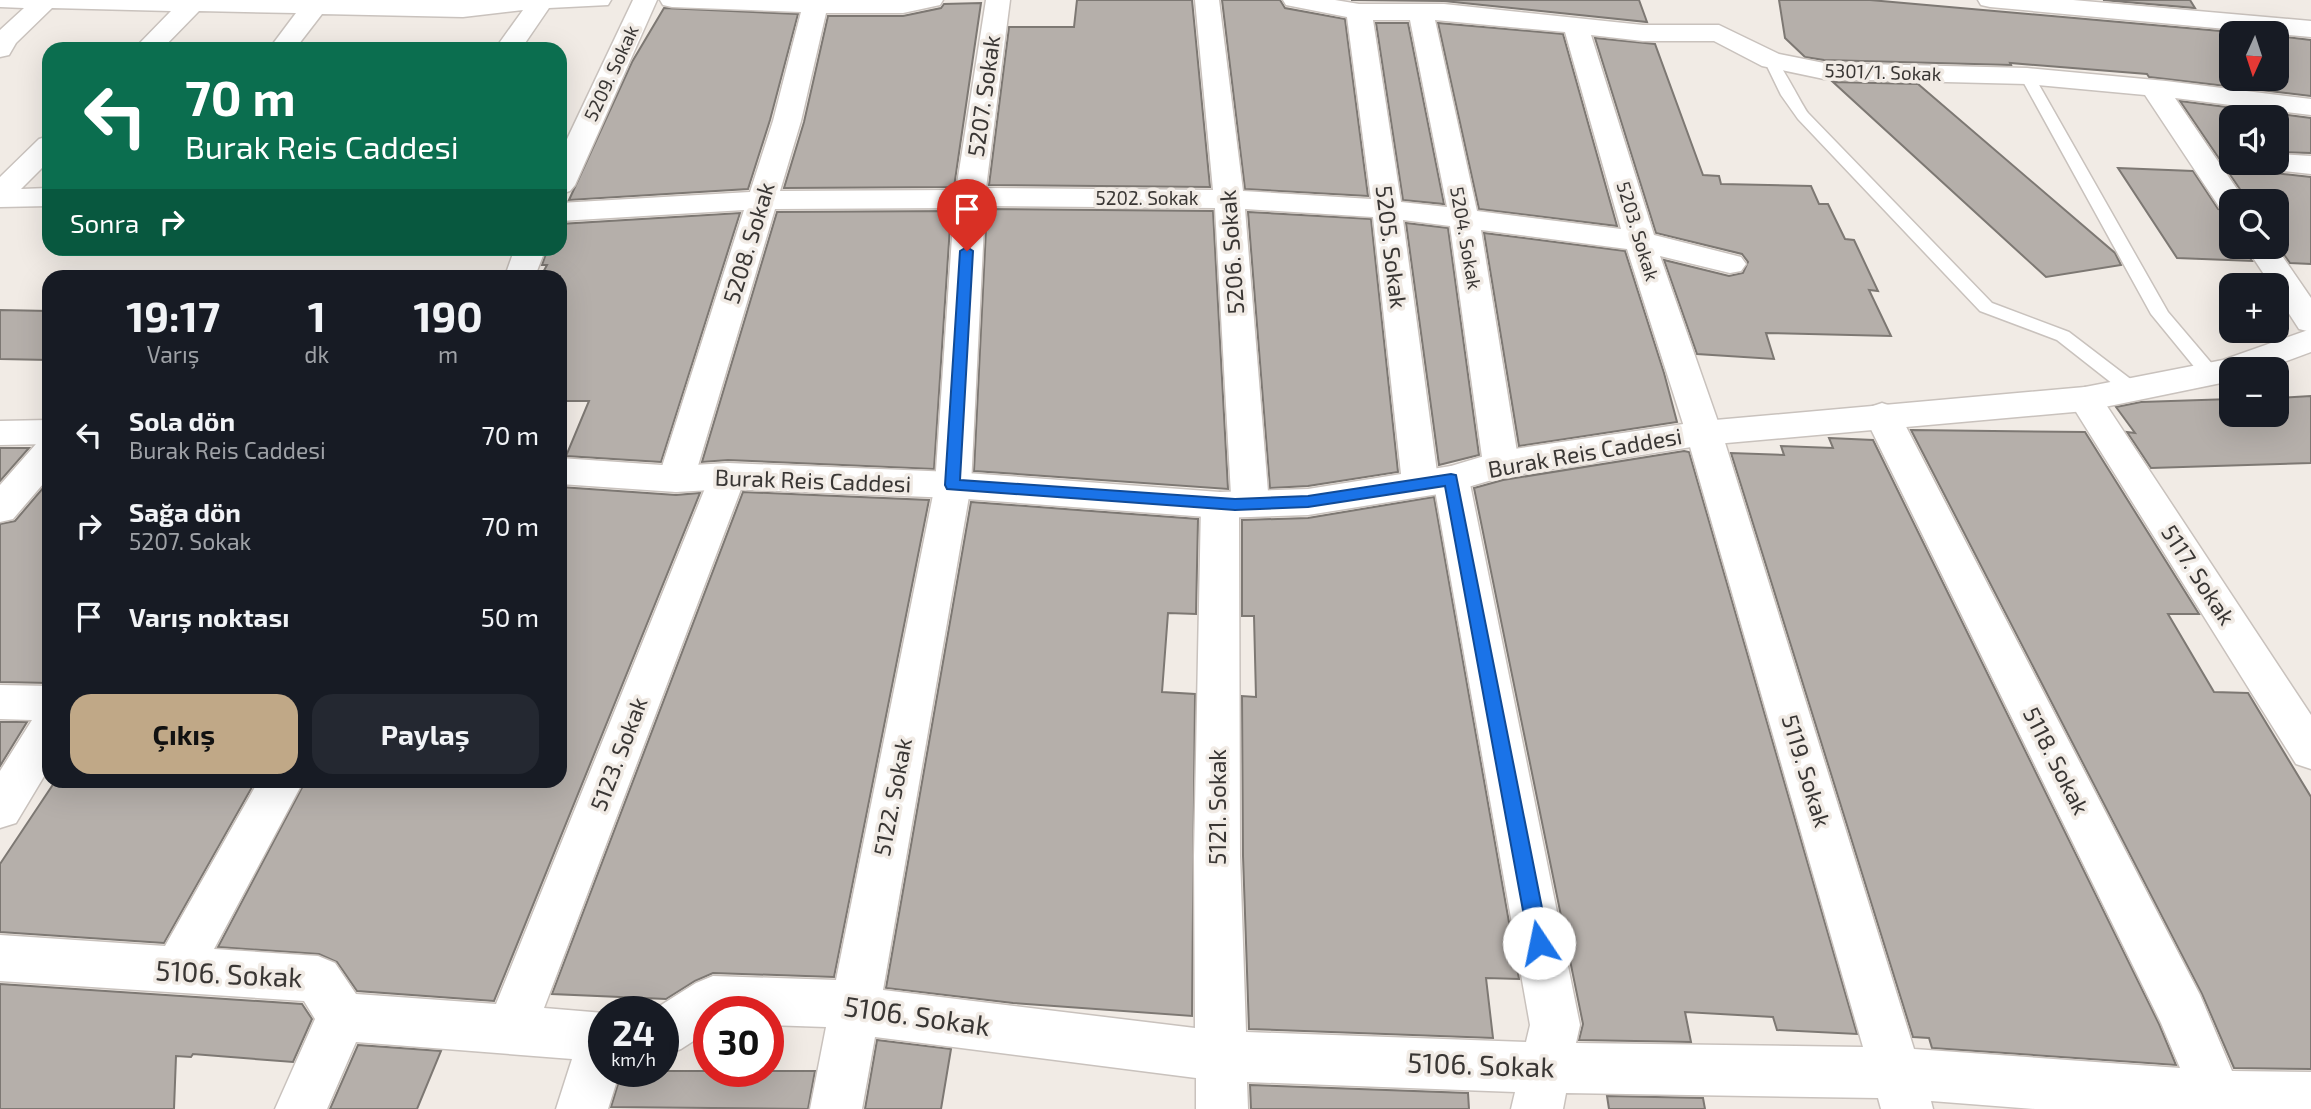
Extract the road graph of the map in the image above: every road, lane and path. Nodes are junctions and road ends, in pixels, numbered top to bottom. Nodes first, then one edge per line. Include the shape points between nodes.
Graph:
1 (3, 0) edge
2 (598, 0) edge
3 (645, 0) edge
4 (672, 0) edge
5 (928, 0) edge
6 (998, 0) edge
7 (1207, 0) edge
8 (1295, 0) edge
9 (1990, 0) edge
10 (46, 1) edge
11 (542, 1) edge
12 (194, 2) junction
13 (815, 5) junction
14 (315, 6) junction
15 (1359, 12) junction
16 (1421, 13) junction
17 (1576, 27) junction
18 (2311, 29) edge
19 (154, 42) edge
20 (287, 42) edge
21 (513, 42) edge
22 (0, 48) edge
23 (1771, 60) junction
24 (2026, 76) junction
25 (2154, 88) junction
26 (2311, 107) edge
27 (42, 152) edge
28 (2202, 158) junction
29 (2219, 159) edge
30 (2289, 164) edge
31 (2311, 165) edge
32 (567, 170) edge
33 (2222, 189) edge
34 (0, 195) edge
35 (42, 197) edge
36 (970, 199) junction
37 (1229, 199) junction
38 (763, 200) junction
39 (1387, 209) junction
40 (567, 212) edge
41 (1464, 219) junction
42 (1640, 241) junction
43 (2269, 259) edge
44 (1730, 264) dead end
45 (2311, 322) edge
46 (2311, 340) edge
47 (2266, 357) edge
48 (2219, 366) edge
49 (2219, 373) edge
50 (2134, 391) junction
51 (2085, 399) junction
52 (1882, 415) junction
53 (42, 432) edge
54 (0, 433) edge
55 (1704, 433) junction
56 (42, 461) edge
57 (1501, 464) junction
58 (567, 471) edge
59 (728, 476) junction
60 (676, 479) junction
61 (1436, 481) junction
62 (953, 485) junction
63 (1235, 505) junction
64 (0, 509) edge
65 (0, 702) edge
66 (42, 724) edge
67 (42, 737) edge
68 (2311, 751) edge
69 (278, 788) edge
70 (0, 808) edge
71 (0, 958) edge
72 (177, 971) junction
73 (853, 1010) junction
74 (342, 1017) junction
75 (679, 1022) edge
76 (510, 1031) junction
77 (588, 1037) edge
78 (1221, 1056) junction
79 (589, 1087) edge
80 (1542, 1088) edge
81 (1902, 1091) edge
82 (2311, 1098) edge
83 (2219, 1103) edge
84 (301, 1109) edge
85 (582, 1109) edge
86 (836, 1109) edge
87 (1222, 1109) edge

1 - 10 street
2 - 11 street
3 - 32 street, 5209. Sokak
4 - 13 street
5 - 13 street via 903,5
6 - 36 street, 5207. Sokak
7 - 37 street, 5206. Sokak
8 - 15 street, 5301/1. Sokak
9 - 18 street
10 - 12 street
10 - 22 street
11 - 14 street via 463,9
11 - 21 street
12 - 14 street
12 - 19 street
13 - 38 street, 5208. Sokak
14 - 20 street
15 - 16 street, 5301/1. Sokak
15 - 39 street, 5205. Sokak
16 - 17 street, 5301/1. Sokak
16 - 41 street, 5204. Sokak
17 - 23 street, 5301/1. Sokak via 1720,33
17 - 42 street, 5203. Sokak
23 - 24 street, 5301/1. Sokak via 1824,72
23 - 50 lane via 1803,116 1986,307 2063,336
24 - 25 street, 5301/1. Sokak
24 - 48 lane via 2161,314
25 - 26 street, 5301/1. Sokak
25 - 28 street
27 - 34 street
28 - 29 street
28 - 33 street
30 - 31 street
34 - 35 street
36 - 37 street, 5202. Sokak
36 - 38 street, 5202. Sokak
36 - 62 street, 5207. Sokak
37 - 39 street, 5202. Sokak
37 - 63 street, 5206. Sokak
38 - 40 street, 5202. Sokak
38 - 60 street, 5208. Sokak
39 - 41 street, 5202. Sokak
39 - 61 street, 5205. Sokak
41 - 42 street, 5202. Sokak
41 - 57 street, 5204. Sokak
42 - 44 street, 5202. Sokak
42 - 55 street, 5203. Sokak
43 - 45 street
46 - 47 street, Burak Reis Caddesi
49 - 50 street, Burak Reis Caddesi
50 - 51 street, Burak Reis Caddesi
51 - 52 street, Burak Reis Caddesi
51 - 68 street, 5117. Sokak
52 - 55 street, Burak Reis Caddesi
52 - 83 street, 5118. Sokak via 2182,1012
53 - 54 street
55 - 57 street, Burak Reis Caddesi
55 - 81 street, 5119. Sokak
56 - 64 street
57 - 61 street, Burak Reis Caddesi
58 - 60 street, Burak Reis Caddesi
59 - 60 street, Burak Reis Caddesi
59 - 62 street, Burak Reis Caddesi
59 - 76 street, 5123. Sokak
61 - 63 street, Burak Reis Caddesi via 1308,502
61 - 80 street, 5205. Sokak via 1555,1025
62 - 63 street, Burak Reis Caddesi
62 - 73 street, 5122. Sokak
63 - 78 street, 5121. Sokak via 1217,856
65 - 66 street
67 - 70 street
69 - 72 street
71 - 72 street, 5106. Sokak
72 - 74 street, 5106. Sokak via 318,979
73 - 75 street, 5106. Sokak via 835,1004 713,1000
73 - 78 street, 5106. Sokak
73 - 86 street, 5122. Sokak
74 - 76 street
74 - 84 street
76 - 77 street
78 - 80 street, 5106. Sokak
78 - 87 street, 5121. Sokak
79 - 85 street
80 - 81 street, 5106. Sokak
81 - 83 street, 5106. Sokak
82 - 83 street, 5106. Sokak

